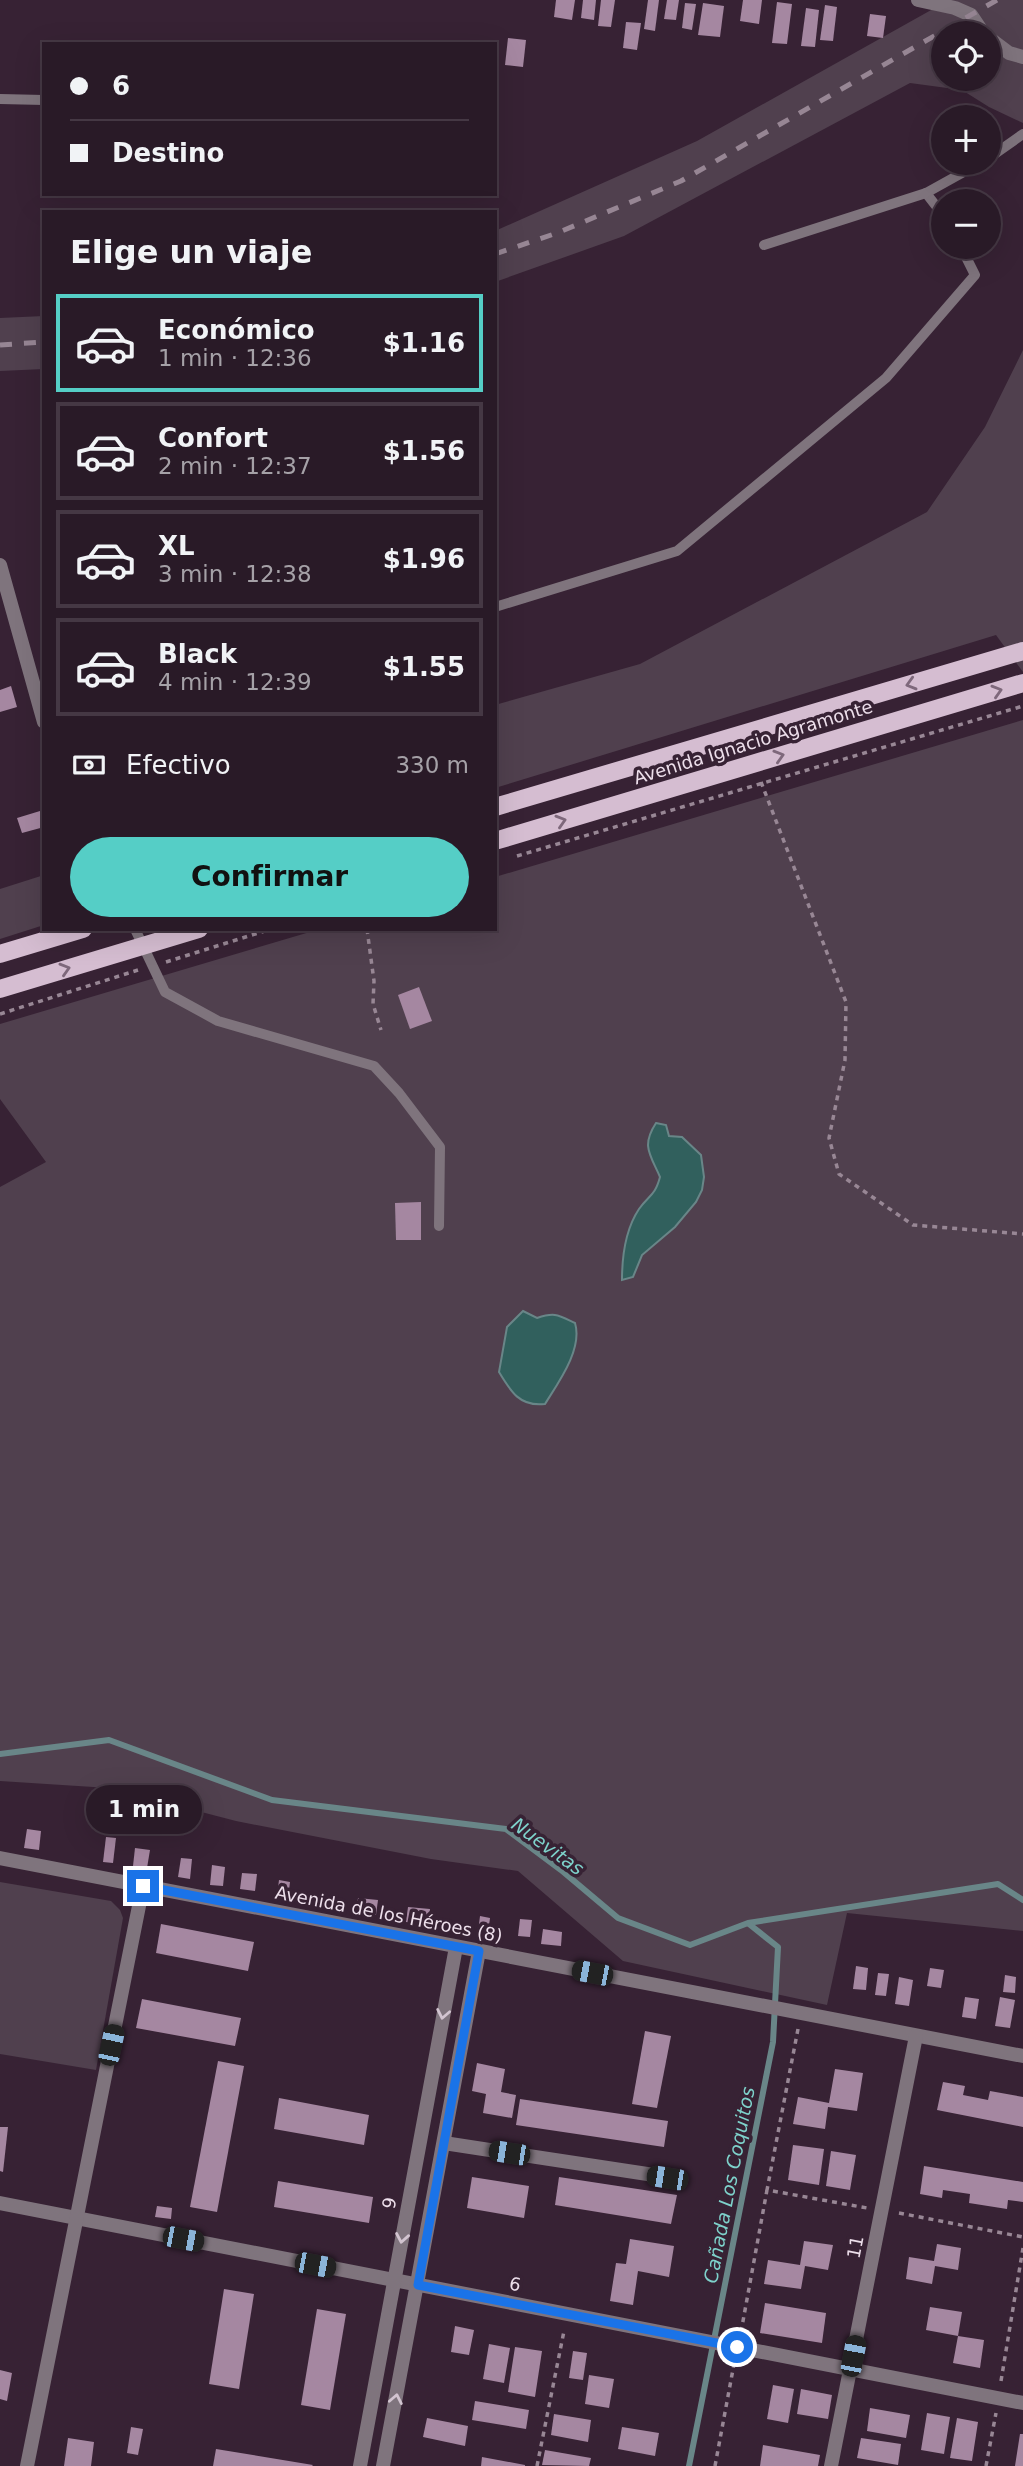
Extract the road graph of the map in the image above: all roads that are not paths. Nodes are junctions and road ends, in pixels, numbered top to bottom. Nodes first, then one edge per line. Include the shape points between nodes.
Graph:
1 (922, 0) edge
2 (975, 21) edge
3 (1001, 46) edge
4 (1023, 57) edge
5 (0, 99) edge
6 (42, 100) edge
7 (1023, 134) edge
8 (1001, 150) edge
9 (958, 175) edge
10 (926, 193) junction
11 (931, 199) edge
12 (764, 245) dead end
13 (967, 259) edge
14 (0, 565) edge
15 (497, 606) edge
16 (1023, 651) edge
17 (1023, 683) edge
18 (42, 715) edge
19 (497, 806) edge
20 (497, 840) edge
21 (76, 931) edge
22 (136, 931) edge
23 (193, 931) edge
24 (144, 946) junction
25 (0, 954) edge
26 (0, 989) edge
27 (439, 1226) dead end
28 (0, 1858) edge
29 (143, 1886) junction
30 (456, 1947) junction
31 (479, 1951) junction
32 (916, 2036) junction
33 (1023, 2056) edge
34 (444, 2143) junction
35 (667, 2178) dead end
36 (0, 2203) edge
37 (77, 2218) junction
38 (395, 2281) junction
39 (418, 2285) junction
40 (850, 2370) junction
41 (1023, 2403) edge
42 (27, 2466) edge
43 (360, 2466) edge
44 (383, 2466) edge
45 (831, 2466) edge

1 - 2 street via 955,8
3 - 4 street
5 - 6 lane
7 - 8 lane
9 - 10 lane
10 - 11 lane
10 - 12 lane
13 - 15 lane via 975,275 886,379 677,551
14 - 18 street
16 -> 19 main road, Avenida Ignacio Agramonte
20 -> 17 main road, Avenida Ignacio Agramonte
21 - 25 main road
22 - 24 lane
23 - 24 main road
26 -> 24 main road
24 - 27 lane via 165,992 218,1021 374,1066 440,1147
28 - 29 street, Avenida de los Héroes (8)
29 - 30 street, Avenida de los Héroes (8)
29 - 37 street
30 - 31 street, Avenida de los Héroes (8)
30 -> 38 street, 9
31 - 32 street, Avenida de los Héroes (8)
31 - 34 street
32 - 33 street, Avenida de los Héroes (8)
32 - 40 street, 11
34 - 35 street
34 - 39 street
36 - 37 street, 6
37 - 38 street, 6
37 - 42 street
38 - 39 street, 6
38 - 43 street, 9
39 - 40 street, 6
44 -> 39 street
40 - 41 street, 6
40 - 45 street, 11

